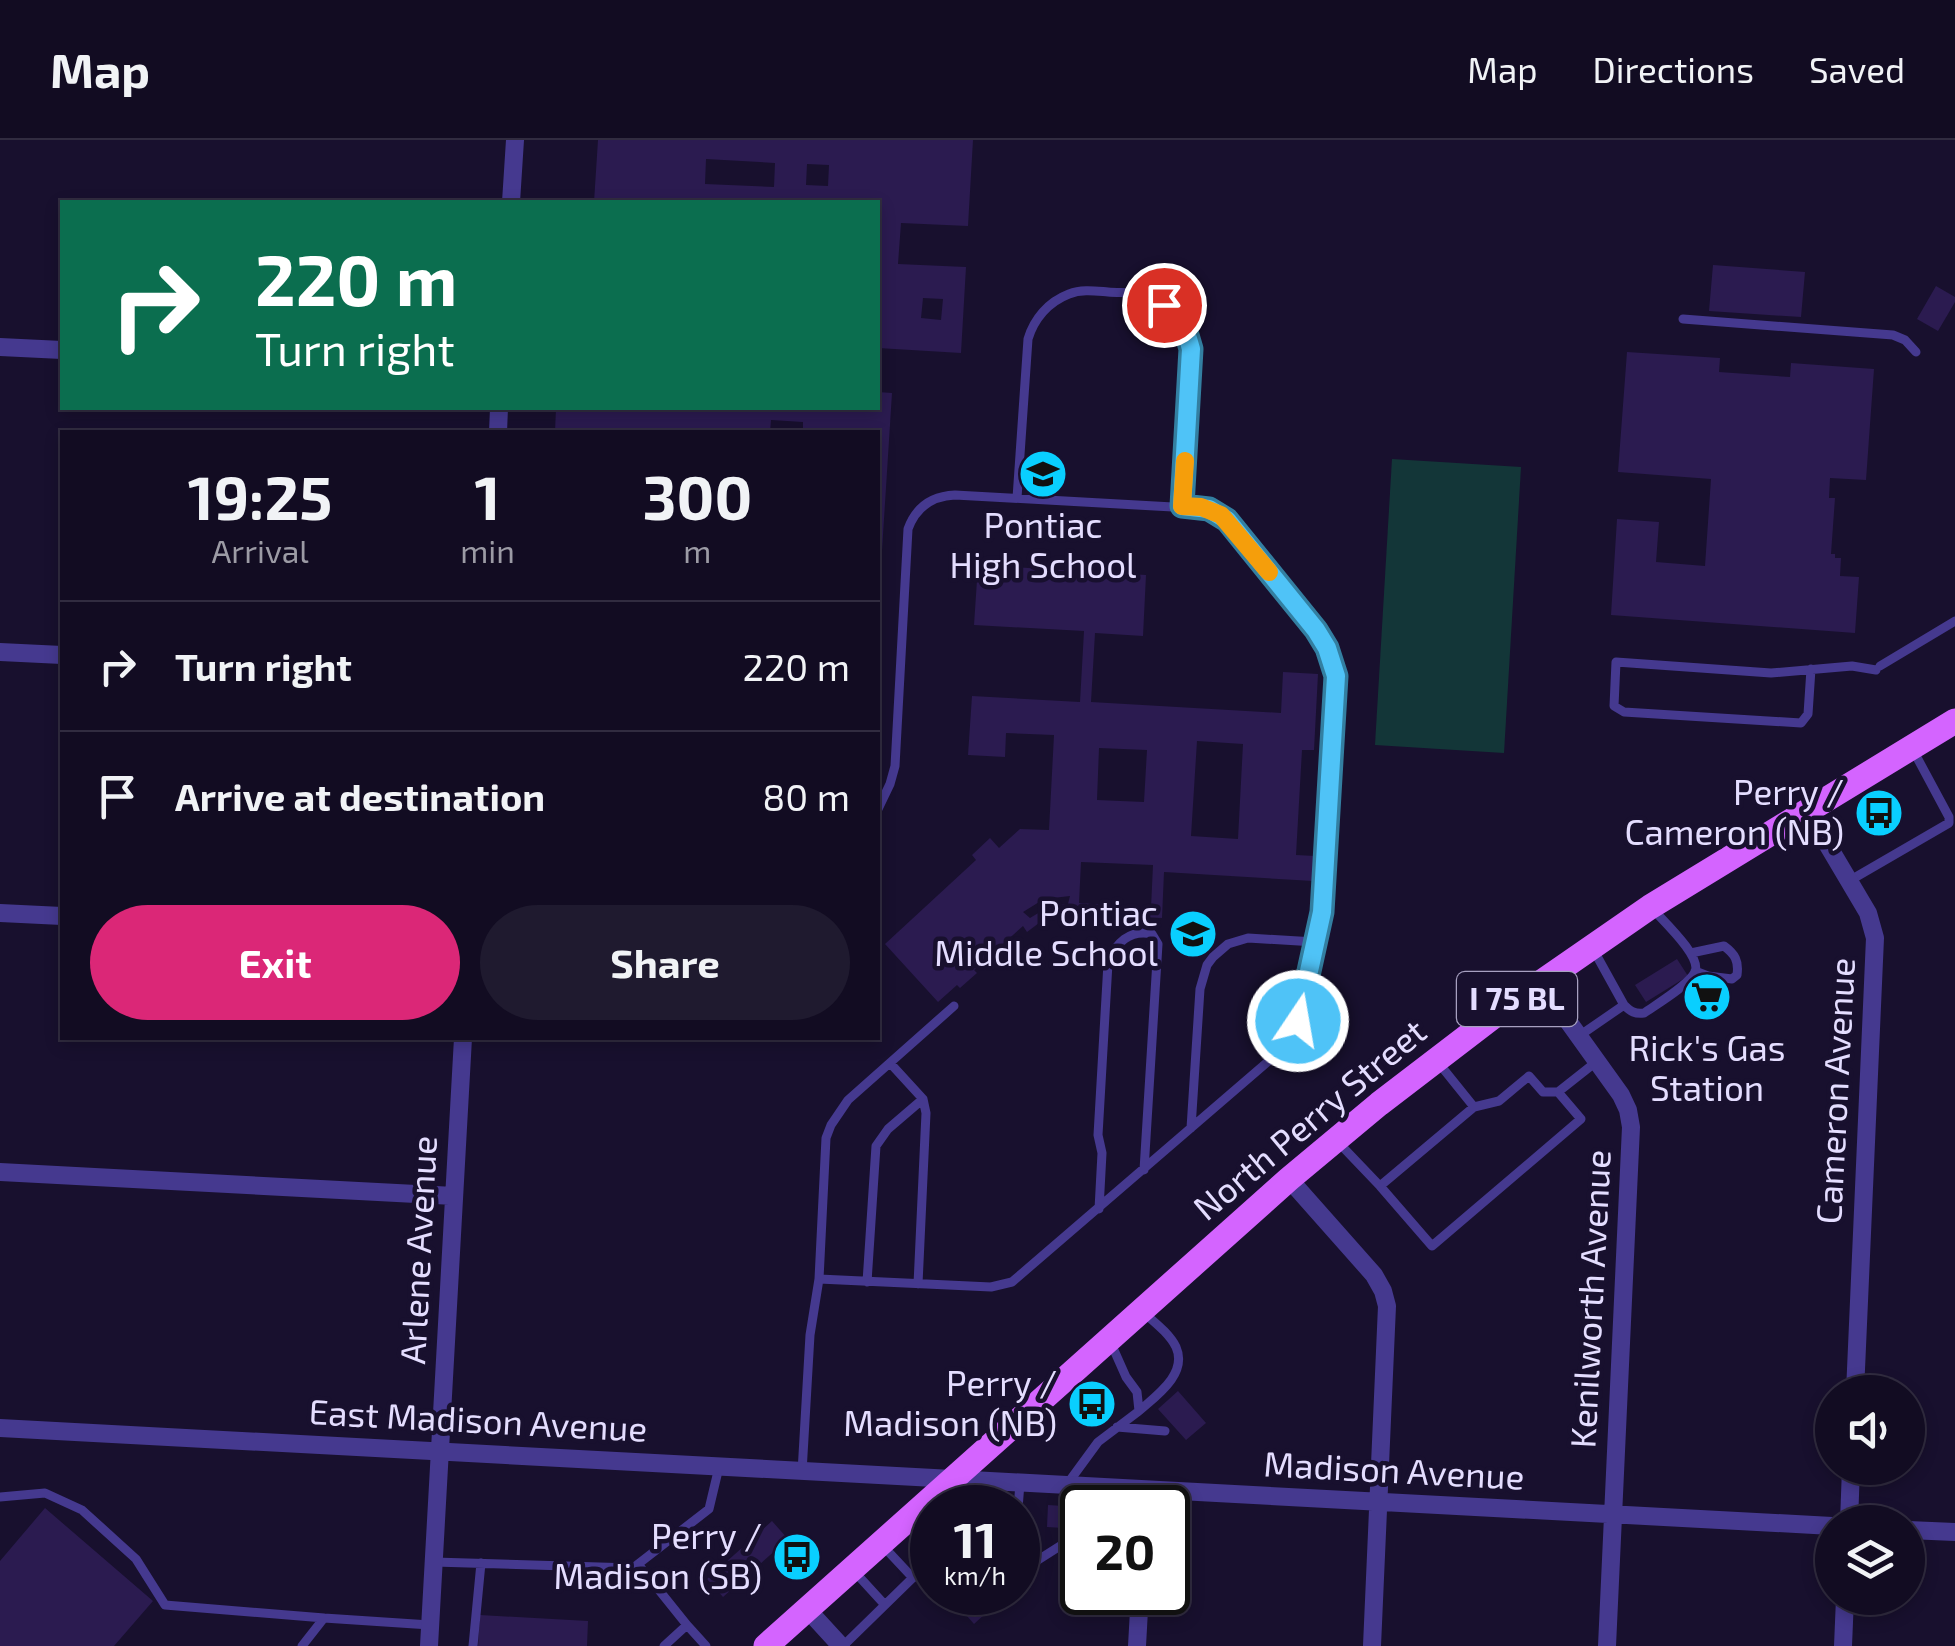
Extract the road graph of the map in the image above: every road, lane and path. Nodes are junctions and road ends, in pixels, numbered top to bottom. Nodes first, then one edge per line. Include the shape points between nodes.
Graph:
1 (514, 140) edge
2 (511, 200) edge
3 (1683, 319) dead end
4 (0, 347) edge
5 (60, 350) edge
6 (1916, 352) dead end
7 (1017, 498) junction
8 (1182, 506) junction
9 (1955, 621) edge
10 (0, 652) edge
11 (60, 655) edge
12 (1811, 670) junction
13 (1955, 721) edge
14 (1912, 747) junction
15 (880, 805) edge
16 (1806, 810) junction
17 (1849, 881) junction
18 (1650, 907) junction
19 (0, 912) edge
20 (60, 916) edge
21 (1315, 942) junction
22 (1592, 946) junction
23 (1691, 952) junction
24 (1696, 971) junction
25 (1540, 982) junction
26 (1624, 1005) junction
27 (954, 1006) dead end
28 (1578, 1036) junction
29 (464, 1040) edge
30 (1436, 1060) junction
31 (1597, 1061) junction
32 (890, 1064) junction
33 (1558, 1092) junction
34 (923, 1099) junction
35 (1474, 1107) junction
36 (1191, 1128) junction
37 (1336, 1139) junction
38 (1144, 1170) junction
39 (0, 1172) edge
40 (1288, 1179) junction
41 (1380, 1186) junction
42 (454, 1196) junction
43 (1099, 1209) junction
44 (819, 1279) junction
45 (867, 1282) junction
46 (918, 1284) junction
47 (1141, 1310) junction
48 (1109, 1338) junction
49 (1856, 1375) edge
50 (1139, 1411) junction
51 (1117, 1427) junction
52 (0, 1428) edge
53 (1164, 1431) dead end
54 (440, 1450) junction
55 (719, 1467) junction
56 (802, 1472) junction
57 (952, 1480) junction
58 (1020, 1484) joint
59 (1067, 1485) edge
60 (1060, 1486) edge
61 (0, 1497) edge
62 (1190, 1500) edge
63 (1379, 1502) junction
64 (1614, 1515) junction
65 (1815, 1525) edge
66 (1925, 1531) edge
67 (1955, 1532) edge
68 (881, 1543) junction
69 (434, 1562) junction
70 (480, 1563) junction
71 (638, 1564) junction
72 (852, 1569) junction
73 (910, 1575) edge
74 (910, 1581) edge
75 (885, 1605) junction
76 (807, 1609) junction
77 (1139, 1615) edge
78 (1845, 1615) edge
79 (324, 1618) junction
80 (430, 1625) junction
81 (687, 1625) junction
82 (302, 1646) edge
83 (429, 1646) edge
84 (474, 1646) edge
85 (664, 1646) edge
86 (706, 1646) edge
87 (766, 1646) edge
88 (842, 1646) edge
89 (1137, 1646) edge
90 (1372, 1646) edge
91 (1607, 1646) edge
92 (1843, 1646) edge

1 - 2 street
3 - 6 lane via 1893,335
4 - 5 street
7 - 8 lane
7 - 8 lane via 1028,339 1050,304 1080,290 1147,296 1184,325 1191,349
7 - 15 lane via 945,495 927,502 910,521 894,766
8 - 21 lane via 1209,509 1227,520 1316,630 1332,661 1336,686
9 - 12 lane via 1878,668
10 - 11 street
12 - 12 lane via 1616,662 1614,706 1624,712 1801,723 1808,714
13 - 14 main road, North Perry Street / I 75 BL
14 - 16 main road, North Perry Street / I 75 BL
14 - 17 lane via 1949,823
16 - 17 street, Cameron Avenue
16 - 18 main road, North Perry Street / I 75 BL
17 - 49 street, Cameron Avenue via 1876,944
18 - 22 main road, North Perry Street / I 75 BL
18 - 23 lane
19 - 20 street
21 - 36 lane via 1298,1021 1286,1044
21 - 36 lane via 1248,938 1212,957 1200,988
22 - 25 main road, North Perry Street / I 75 BL
22 - 26 lane
23 - 24 lane
23 - 24 lane via 1724,946 1737,958 1732,978
24 - 26 lane via 1644,1012
25 - 28 street, Kenilworth Avenue
25 - 30 main road, North Perry Street / I 75 BL
26 - 28 lane
27 - 32 lane
28 - 31 street, Kenilworth Avenue
29 - 42 street, Arlene Avenue
30 - 35 lane
30 - 37 main road, North Perry Street / I 75 BL
31 - 33 lane
31 - 64 street, Kenilworth Avenue via 1623,1099 1632,1133
32 - 34 lane
32 - 44 lane via 848,1100 826,1138
33 - 35 lane via 1543,1092 1529,1076 1499,1101
33 - 41 lane via 1581,1119 1432,1246
34 - 45 lane via 876,1146
34 - 46 lane
35 - 41 lane
36 - 38 lane
37 - 40 main road, North Perry Street / I 75 BL
37 - 41 lane
38 - 43 lane
38 - 43 lane via 1158,944 1142,932 1119,943 1108,963
39 - 42 street
40 - 47 main road, North Perry Street / I 75 BL
40 - 63 street via 1374,1274 1386,1299
42 - 54 street, Arlene Avenue
43 - 46 lane via 1012,1282 991,1288
44 - 45 lane
44 - 56 lane via 810,1324
45 - 46 lane
47 - 48 main road, North Perry Street / I 75 BL
47 - 50 lane via 1178,1354 1164,1390
48 - 50 lane via 1137,1392
48 - 57 main road, North Perry Street / I 75 BL
50 - 51 lane
51 - 53 lane
51 - 59 lane
52 - 54 street, East Madison Avenue
54 - 55 street, East Madison Avenue
54 - 69 street, Arlene Avenue
55 - 56 street, East Madison Avenue
55 - 71 lane via 709,1509
56 - 57 street, East Madison Avenue
57 - 58 street, Madison Avenue
57 - 68 main road, North Perry Street / I 75 BL
58 - 60 street, Madison Avenue
61 - 79 lane via 45,1493 82,1510 136,1558 165,1604
62 - 63 street, Madison Avenue
63 - 64 street, Madison Avenue
63 - 90 street
64 - 65 street, Madison Avenue
64 - 91 street, Kenilworth Avenue
66 - 67 street
68 - 72 main road, North Perry Street / I 75 BL
68 - 73 lane
69 - 70 lane
69 - 80 street, Arlene Avenue
70 - 71 lane
70 - 84 lane
71 - 81 lane
72 - 75 lane
72 - 76 main road, North Perry Street / I 75 BL
74 - 75 lane
75 - 88 lane
76 - 87 main road, North Perry Street / I 75 BL
76 - 88 street
77 - 89 street
78 - 92 street
79 - 80 lane
79 - 82 lane
80 - 83 street, Arlene Avenue
81 - 85 lane
81 - 86 lane

